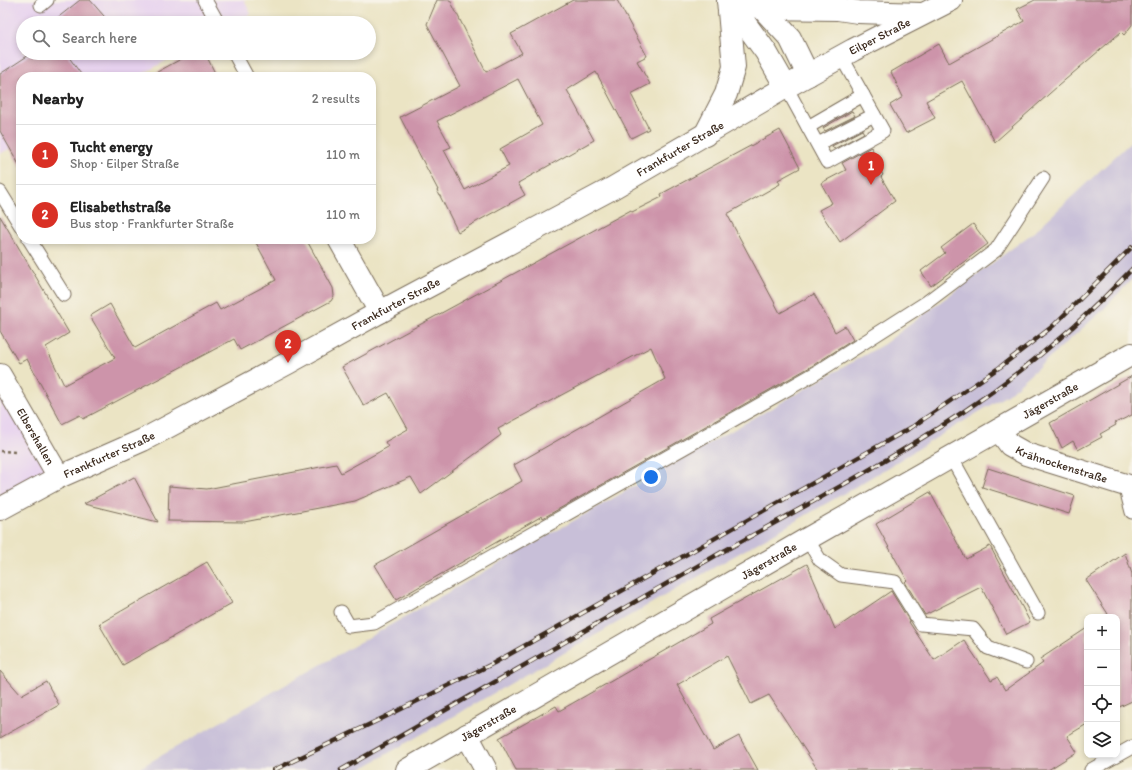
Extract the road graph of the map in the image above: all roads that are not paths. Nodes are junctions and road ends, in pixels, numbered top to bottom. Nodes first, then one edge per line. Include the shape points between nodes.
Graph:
1 (205, 0) edge
2 (728, 0) edge
3 (951, 0) edge
4 (762, 8) junction
5 (925, 14) junction
6 (214, 16) edge
7 (841, 56) junction
8 (238, 60) edge
9 (244, 72) edge
10 (808, 75) junction
11 (786, 88) junction
12 (863, 95) junction
13 (874, 115) junction
14 (808, 127) junction
15 (705, 135) junction
16 (818, 144) junction
17 (1043, 178) dead end
18 (0, 192) edge
19 (16, 218) edge
20 (32, 244) edge
21 (342, 244) edge
22 (64, 295) dead end
23 (380, 312) junction
24 (1132, 354) edge
25 (0, 375) edge
26 (999, 430) junction
27 (951, 457) junction
28 (59, 477) junction
29 (1128, 486) edge
30 (0, 509) edge
31 (1132, 512) edge
32 (807, 539) junction
33 (342, 612) dead end
34 (1038, 612) dead end
35 (1026, 662) dead end
36 (467, 735) junction
37 (1132, 748) edge
38 (407, 770) edge
39 (486, 770) edge
40 (1091, 770) edge

1 - 6 lane
2 - 4 street
2 - 11 street via 766,52
2 - 15 street via 734,66 726,94
3 - 5 street, Eilper Straße
4 - 5 street
4 - 10 street via 790,38
5 - 7 street, Eilper Straße
7 - 10 street, Eilper Straße
7 - 12 lane
8 - 9 lane
10 - 11 street, Eilper Straße
11 - 14 lane
11 - 15 street, Frankfurter Straße
12 - 13 lane
12 - 14 lane
13 - 16 lane
13 - 16 lane via 883,131 827,162
14 - 16 lane
15 - 23 street, Frankfurter Straße via 611,189
17 - 33 lane via 996,250 927,302 816,374 374,623 349,626
18 - 19 lane
20 - 22 lane
21 - 23 street
23 - 28 street, Frankfurter Straße via 143,440
24 - 26 street, Jägerstraße
25 - 28 street, Elbershallen
26 - 27 street, Jägerstraße
26 - 29 street, Krähnockenstraße via 1010,445 1026,454
27 - 32 street, Jägerstraße
27 - 34 lane
28 - 30 street, Frankfurter Straße
29 - 31 lane
32 - 35 lane via 820,560 841,576 895,582 921,624 973,629 988,648
32 - 36 street, Jägerstraße
36 - 38 street, Jägerstraße
36 - 39 street
37 - 40 lane

